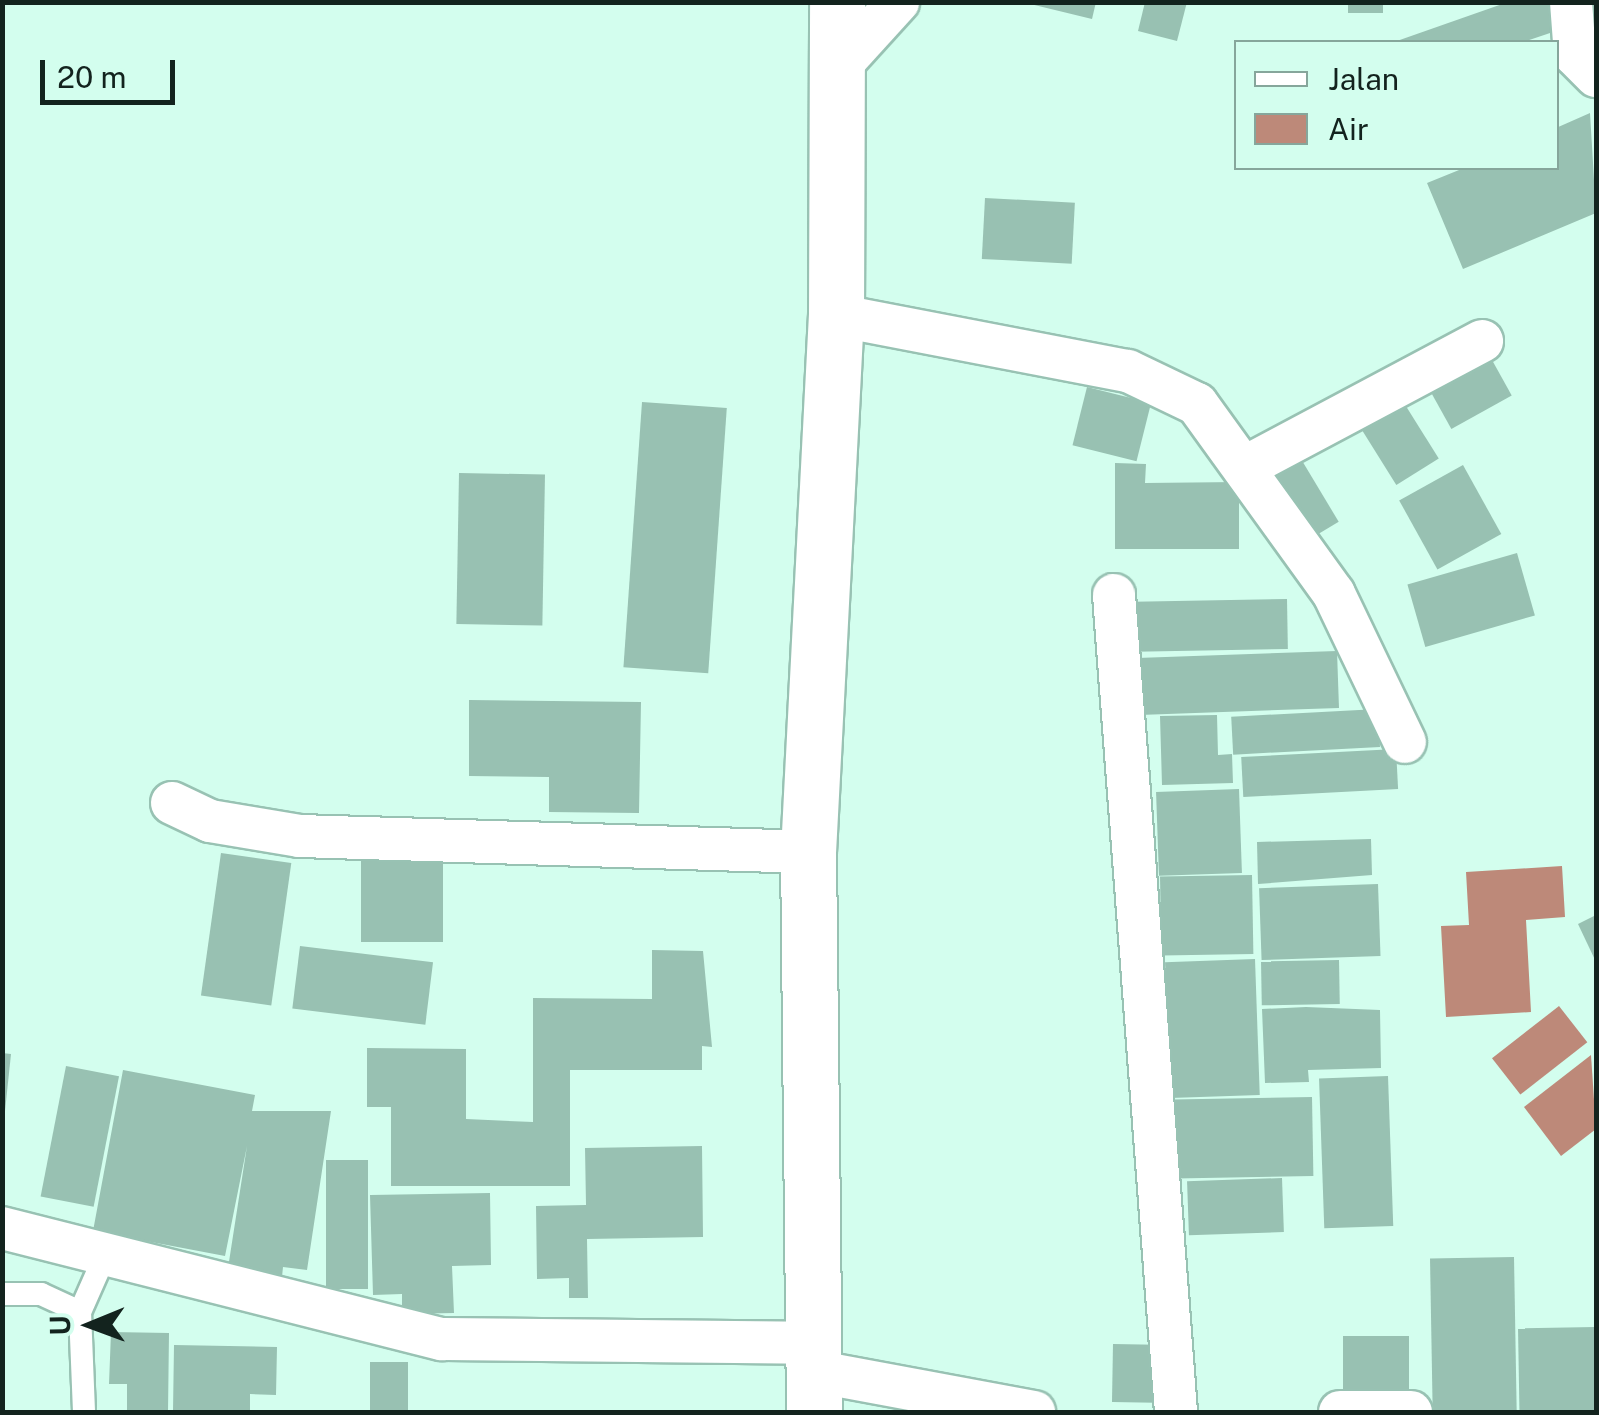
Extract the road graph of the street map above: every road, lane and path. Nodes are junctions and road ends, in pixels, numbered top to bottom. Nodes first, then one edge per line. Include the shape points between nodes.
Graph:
1 (837, 2) edge
2 (898, 2) edge
3 (1571, 2) edge
4 (837, 69) junction
5 (1596, 76) edge
6 (836, 316) junction
7 (1482, 341) dead end
8 (1249, 465) junction
9 (1114, 595) dead end
10 (1405, 742) dead end
11 (172, 803) dead end
12 (808, 852) junction
13 (2, 1228) edge
14 (106, 1253) junction
15 (2, 1294) edge
16 (80, 1312) junction
17 (812, 1376) edge
18 (84, 1412) edge
19 (1034, 1412) edge
20 (1176, 1412) edge
21 (1340, 1412) edge
22 (1411, 1412) edge

1 - 4 street
2 - 4 street
3 - 5 street via 1575,55
4 - 6 street
6 - 8 street via 1153,379 1197,404
6 - 12 street
7 - 8 street
8 - 10 street via 1351,624
9 - 20 street
11 - 12 street via 210,820 300,836
12 - 17 street
13 - 14 street
14 - 16 lane
14 - 17 street via 442,1338
15 - 16 lane via 41,1294
16 - 18 lane
17 - 19 street
21 - 22 street

